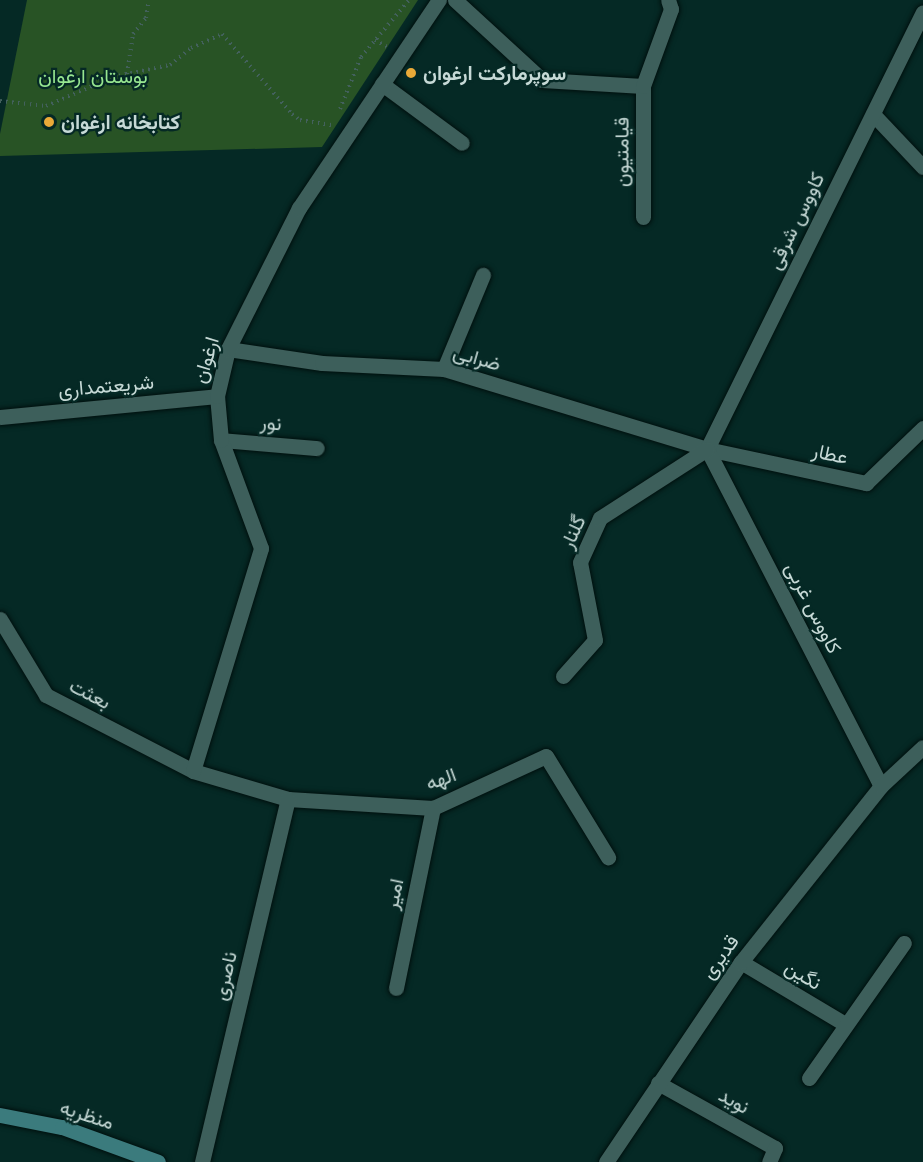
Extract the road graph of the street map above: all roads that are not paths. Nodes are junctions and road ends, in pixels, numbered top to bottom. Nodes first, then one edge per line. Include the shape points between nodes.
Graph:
1 (439, 0) edge
2 (455, 0) edge
3 (668, 0) edge
4 (923, 12) edge
5 (382, 84) junction
6 (643, 86) junction
7 (873, 114) junction
8 (462, 143) dead end
9 (923, 167) edge
10 (643, 217) dead end
11 (483, 275) dead end
12 (228, 349) junction
13 (444, 369) junction
14 (217, 396) junction
15 (0, 417) edge
16 (923, 428) edge
17 (221, 440) junction
18 (317, 448) dead end
19 (707, 449) junction
20 (0, 619) edge
21 (563, 676) dead end
22 (923, 747) edge
23 (193, 771) junction
24 (880, 786) junction
25 (288, 799) junction
26 (433, 808) junction
27 (608, 857) dead end
28 (904, 943) dead end
29 (741, 962) junction
30 (396, 988) dead end
31 (845, 1024) junction
32 (809, 1078) dead end
33 (658, 1083) junction
34 (0, 1115) edge
35 (158, 1162) edge
36 (202, 1162) edge
37 (606, 1162) edge
38 (769, 1162) edge

1 - 5 street, ارغوان
2 - 6 street via 542,81
3 - 6 street, قیامتیون via 671,9
4 - 7 street, کاووس شرقی
5 - 8 street
5 - 12 street, ارغوان via 299,208
6 - 10 street, قیامتیون
7 - 9 street
7 - 19 street, کاووس شرقی
11 - 13 street
12 - 13 street, ضرابی via 322,363
12 - 14 street, ارغوان
13 - 19 street, ضرابی
14 - 15 street, شریعتمداری
14 - 17 street, ارغوان
16 - 19 street, عطار via 866,483
17 - 18 street, نور
17 - 23 street, ارغوان via 261,548
19 - 21 street, گلنار via 600,518 580,562 595,640
19 - 24 street, کاووس غربی
20 - 23 street, بعثت via 46,695
22 - 24 street, قدیری
23 - 25 street, الهه
24 - 29 street, قدیری
25 - 26 street, الهه
25 - 36 street, ناصری
26 - 27 street, الهه via 546,756
26 - 30 street, امیر
28 - 31 street
29 - 31 street, نگین
29 - 33 street, قدیری
31 - 32 street
33 - 37 street, قدیری
33 - 38 street, نوید via 776,1148
34 - 35 street, منظریه via 63,1127

